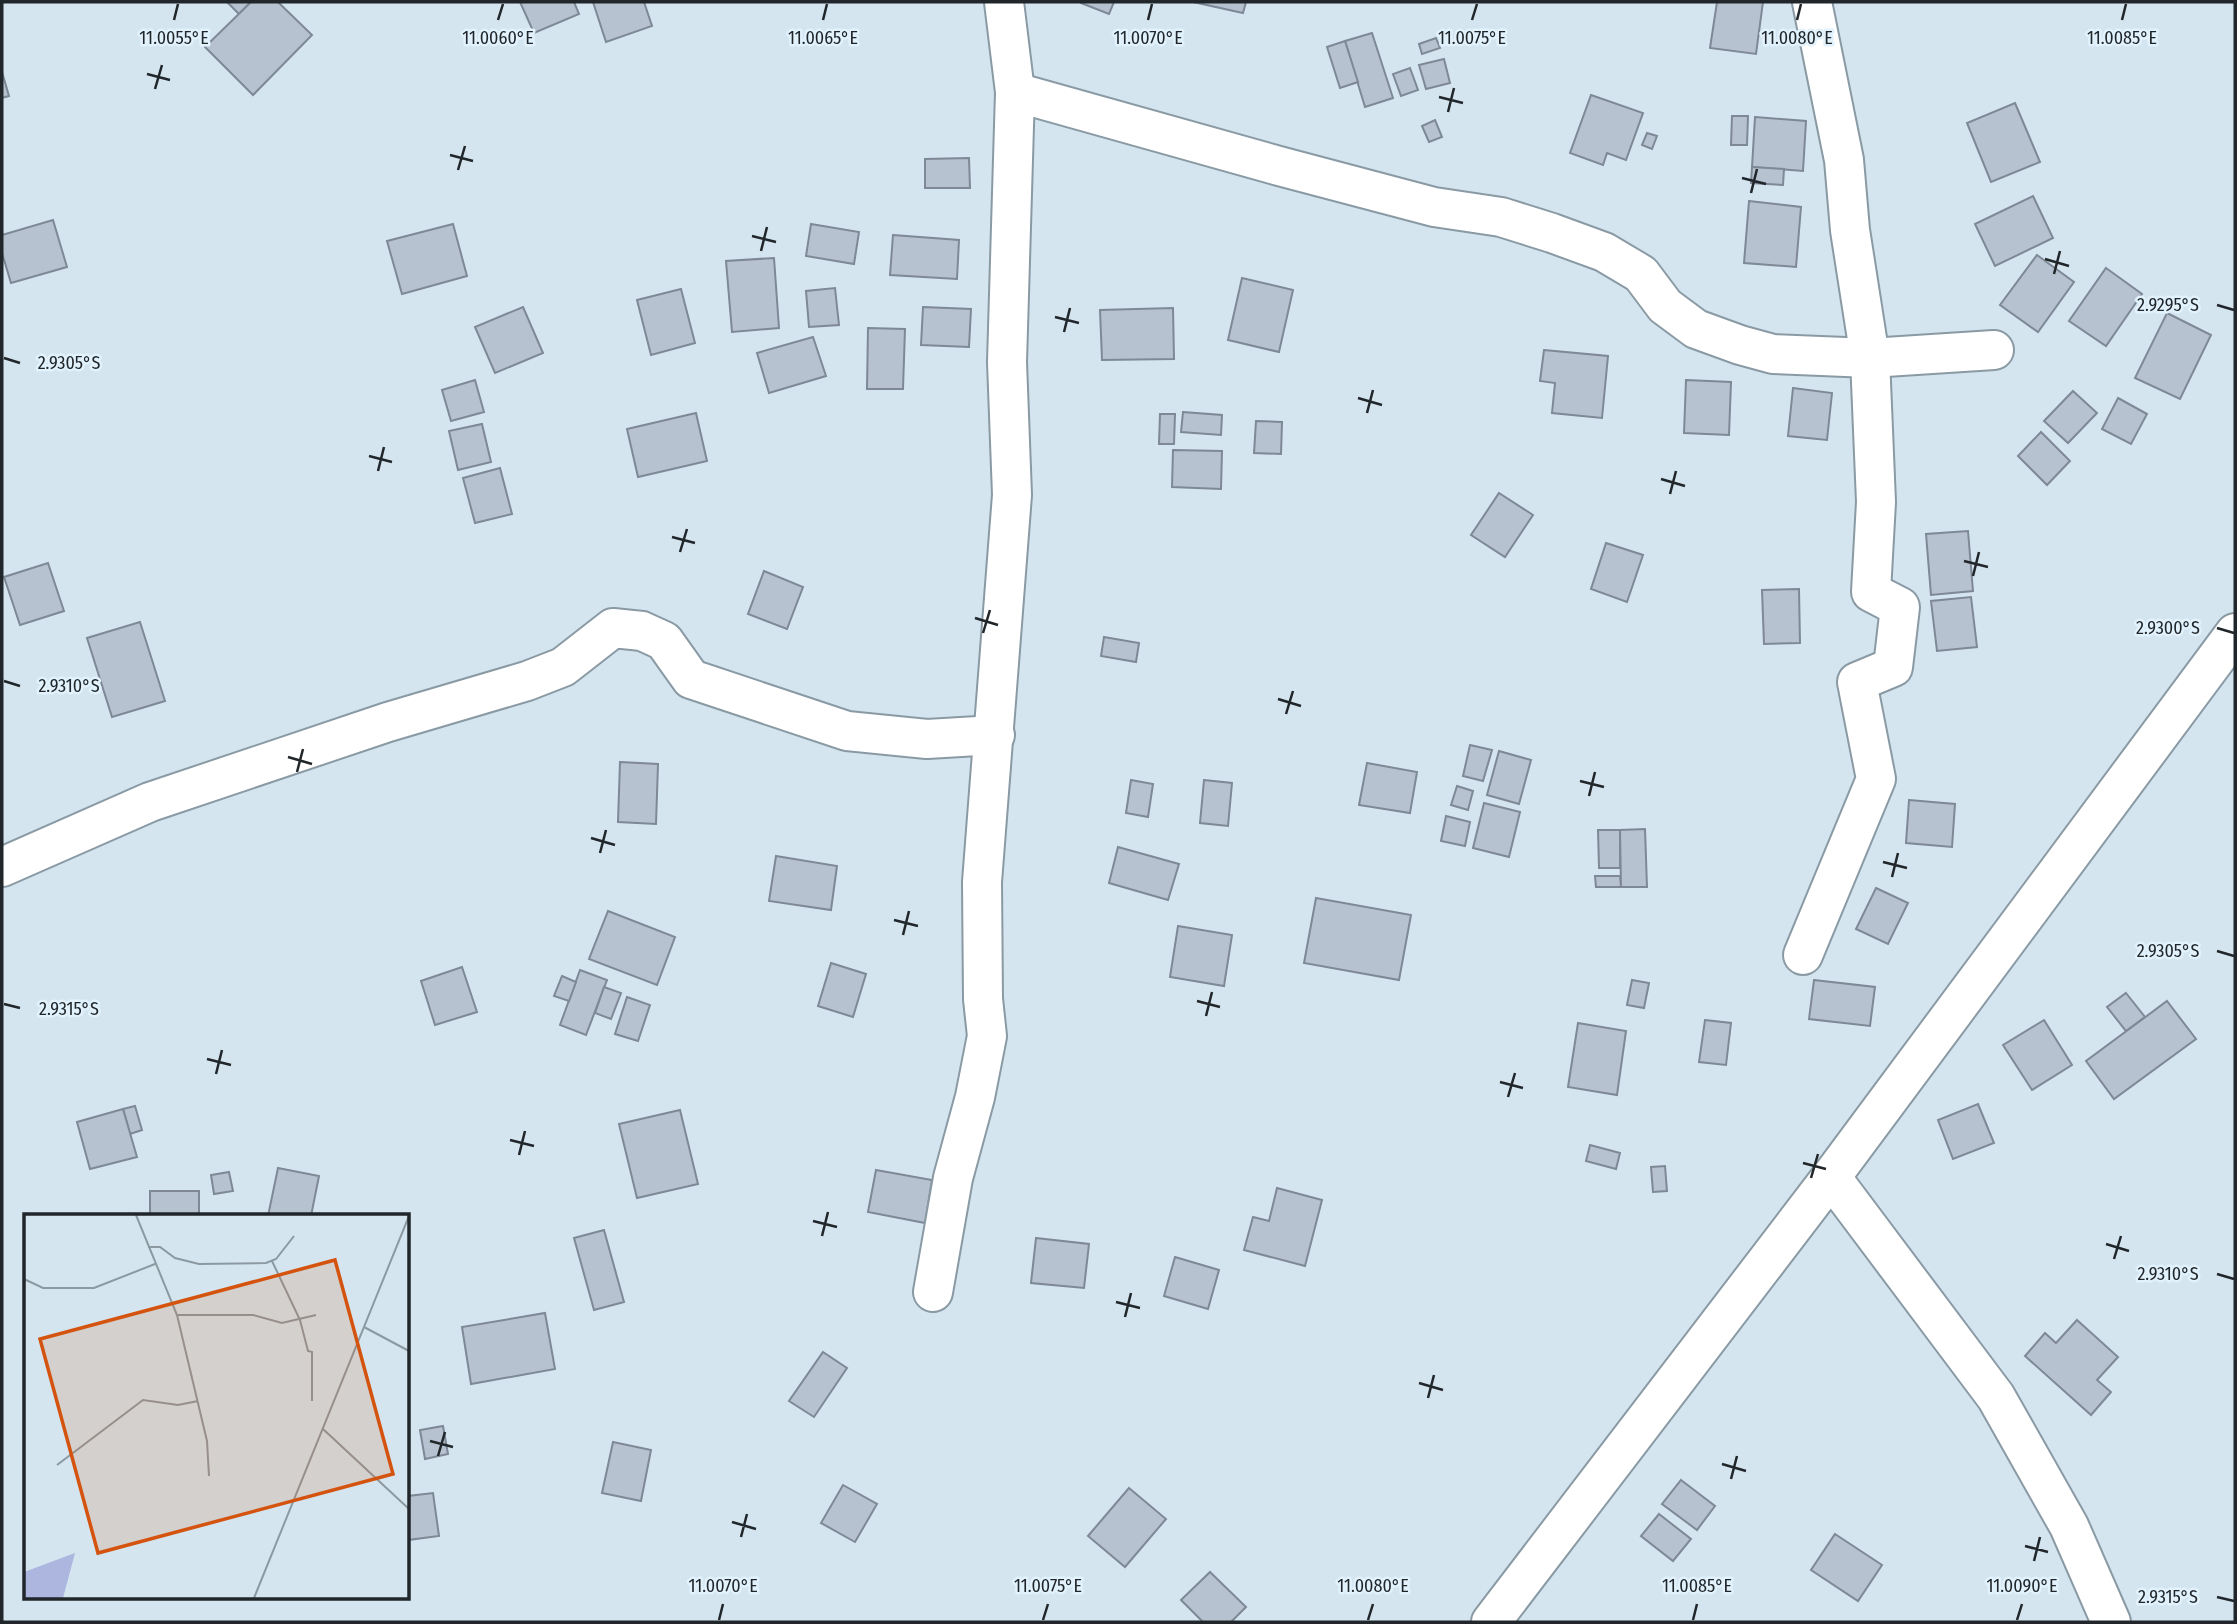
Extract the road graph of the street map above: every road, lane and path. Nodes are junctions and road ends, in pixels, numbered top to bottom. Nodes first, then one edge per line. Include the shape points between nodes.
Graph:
1 (1004, 2) edge
2 (1812, 2) edge
3 (1015, 92) junction
4 (1994, 349) dead end
5 (1870, 358) junction
6 (2235, 634) edge
7 (995, 735) junction
8 (2, 867) edge
9 (1803, 955) dead end
10 (1831, 1177) junction
11 (933, 1292) dead end
12 (1491, 1622) edge
13 (2111, 1622) edge

1 - 3 street
2 - 5 street via 1844,160
3 - 5 street via 1408,201 1501,217 1552,233 1604,252 1641,274 1665,306 1696,328 1740,345 1773,354
3 - 7 street via 1007,362 1013,495
4 - 5 street
5 - 9 street via 1876,502 1871,592 1900,607 1893,667 1857,682 1876,779
6 - 10 street
7 - 8 street via 927,739 847,731 691,679 664,641 642,631 613,628 562,667 527,681 387,722 150,802
7 - 11 street via 982,882 987,1036 953,1178
10 - 12 street
10 - 13 street via 1996,1397 2069,1526

